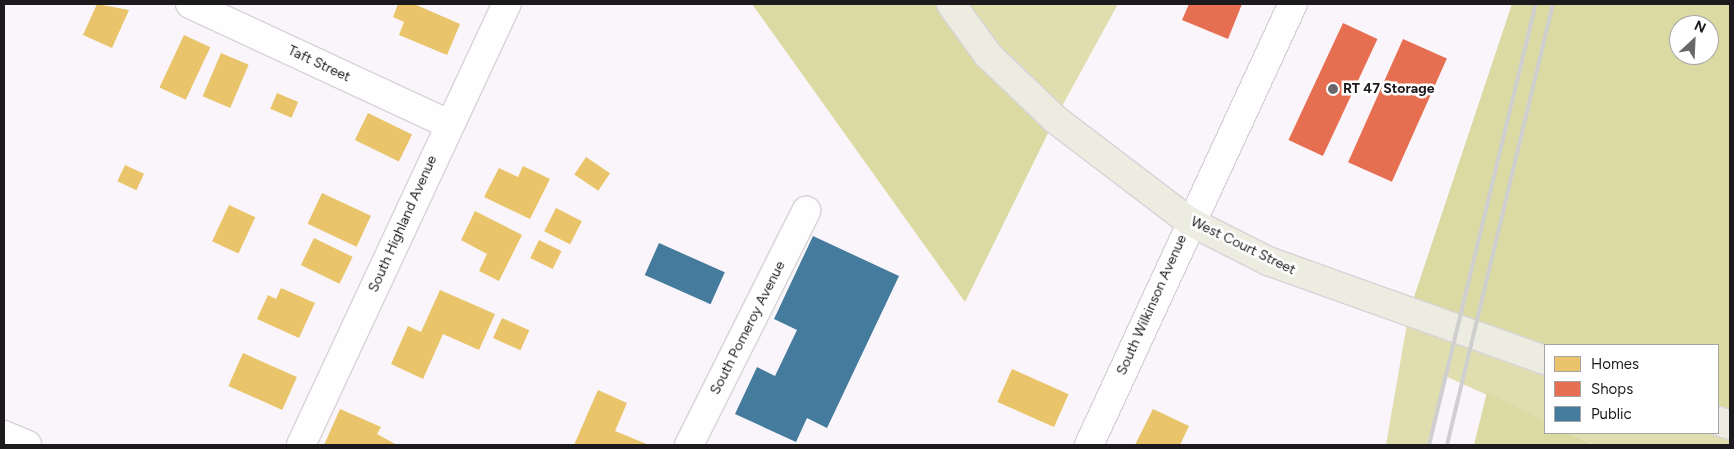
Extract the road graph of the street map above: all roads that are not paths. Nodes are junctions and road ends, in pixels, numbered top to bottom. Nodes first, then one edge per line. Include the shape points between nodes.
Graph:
1 (190, 4) edge
2 (507, 4) edge
3 (951, 4) edge
4 (1293, 4) edge
5 (448, 124) junction
6 (806, 211) dead end
7 (1189, 221) junction
8 (1544, 360) edge
9 (4, 435) edge
10 (27, 445) edge
11 (301, 445) edge
12 (689, 445) edge
13 (1089, 445) edge

1 - 5 street, Taft Street
2 - 5 street, South Highland Avenue
3 - 7 main road, West Court Street via 988,55 1055,119
4 - 7 street, South Wilkinson Avenue
5 - 11 street, South Highland Avenue
6 - 12 street, South Pomeroy Avenue
7 - 8 main road, West Court Street via 1268,261
7 - 13 street, South Wilkinson Avenue
9 - 10 street

